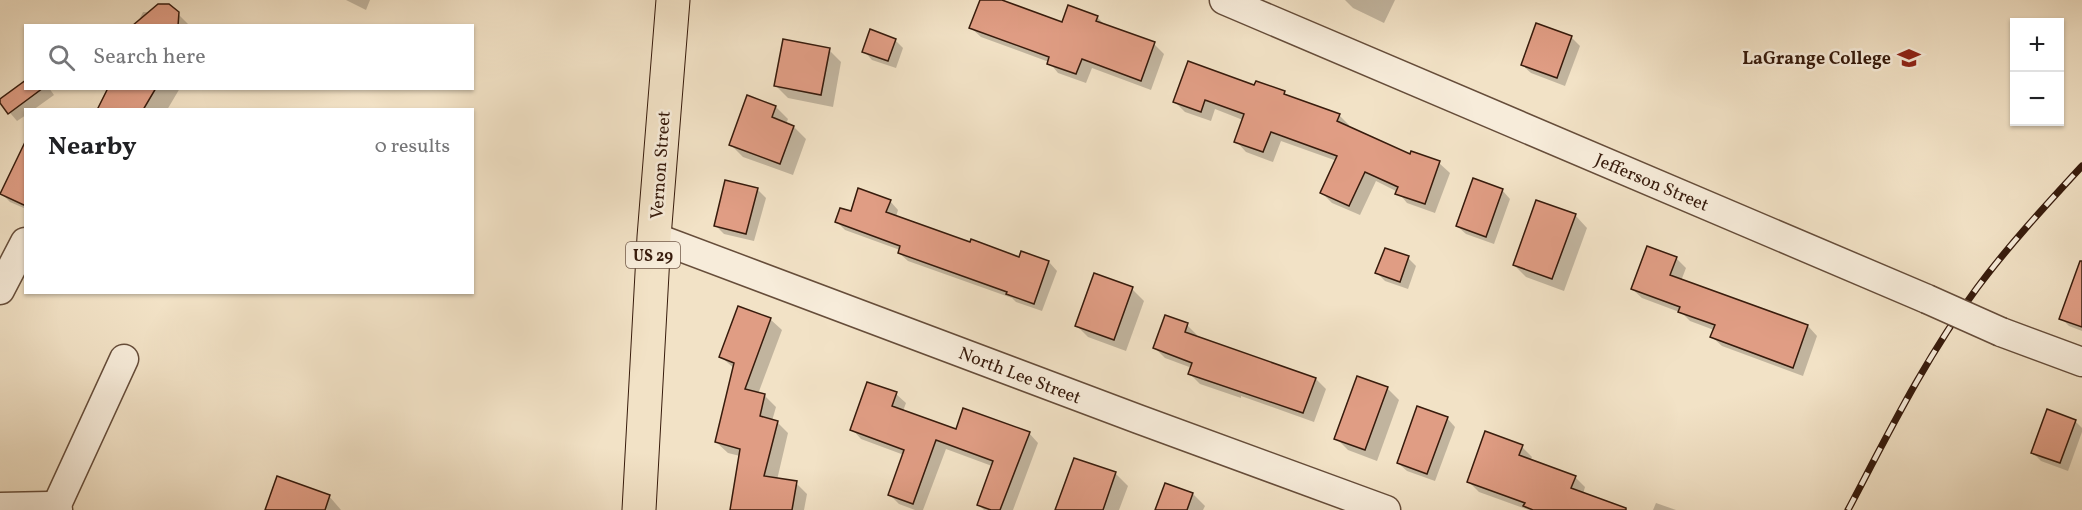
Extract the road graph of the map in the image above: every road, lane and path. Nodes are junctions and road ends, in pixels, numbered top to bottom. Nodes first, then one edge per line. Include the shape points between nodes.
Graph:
1 (673, 0) edge
2 (1224, 0) edge
3 (654, 237) junction
4 (24, 244) edge
5 (0, 290) edge
6 (124, 359) dead end
7 (2082, 362) edge
8 (0, 507) edge
9 (57, 509) edge
10 (639, 510) edge
11 (1386, 510) edge

1 - 3 main road, Vernon Street / US 29
2 - 7 street, Jefferson Street, bridge via 2001,332
3 - 10 main road, Vernon Street / US 29
3 - 11 street, North Lee Street
4 - 5 street
6 - 9 street
8 - 9 street

